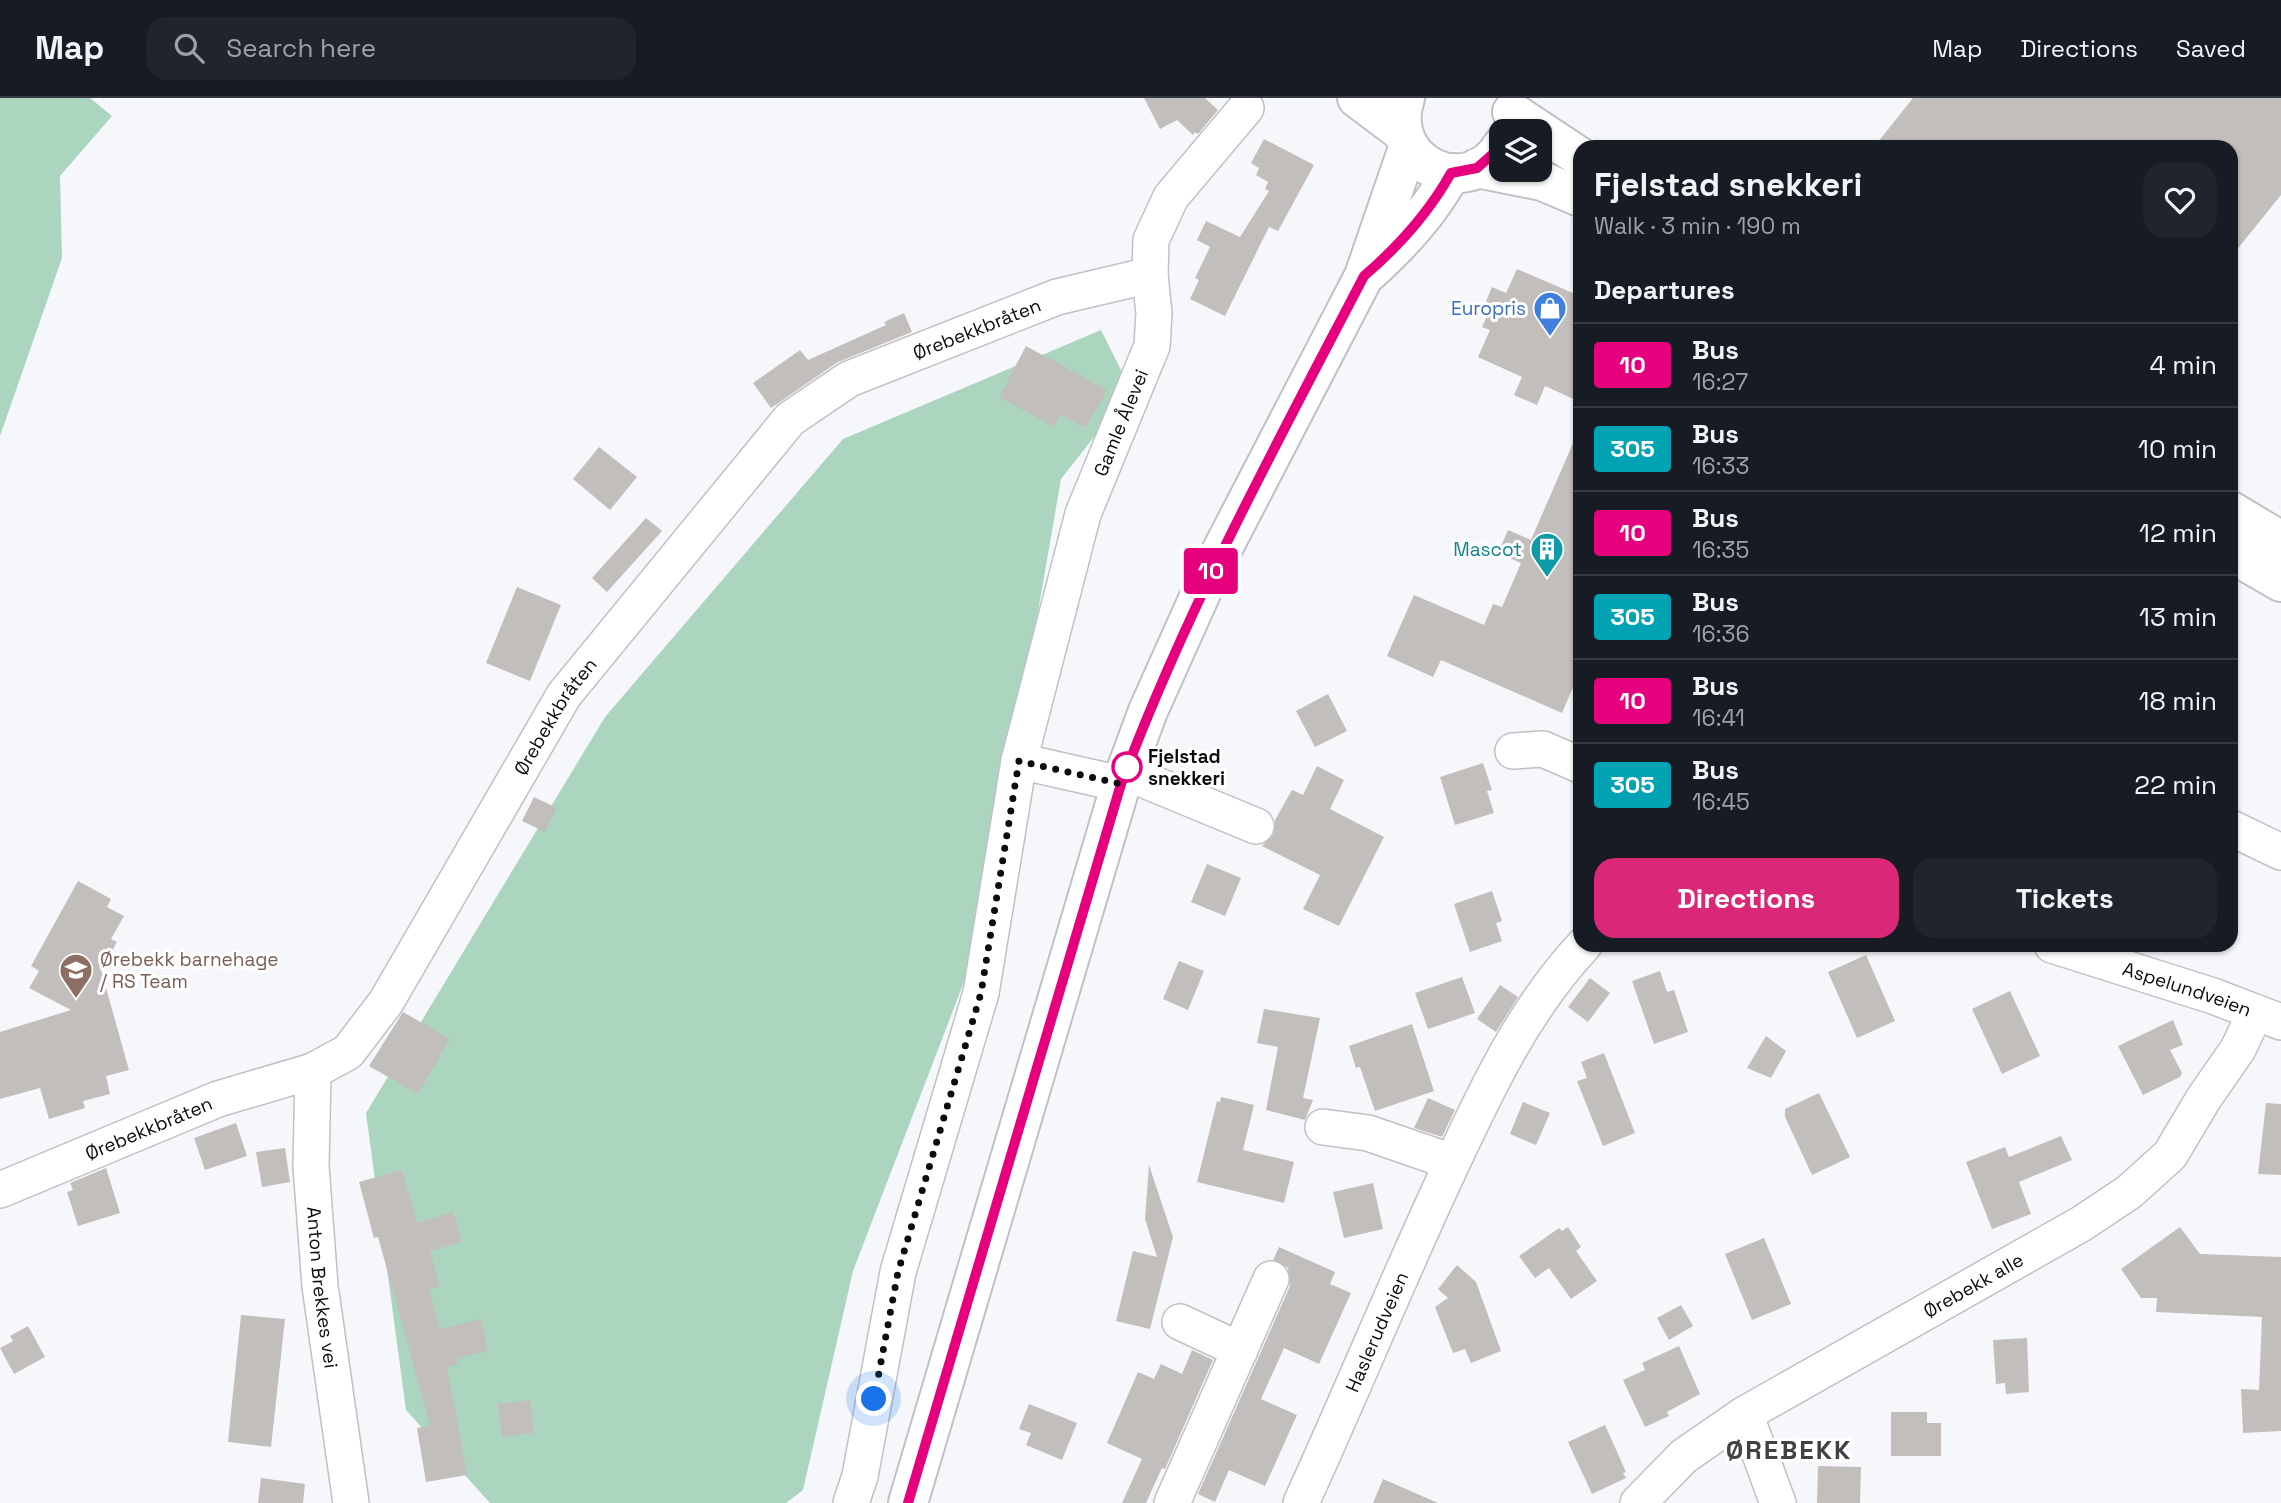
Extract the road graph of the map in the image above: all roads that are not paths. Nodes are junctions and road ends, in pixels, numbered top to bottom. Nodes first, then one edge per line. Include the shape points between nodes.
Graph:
1 (1357, 98) edge
2 (1246, 108) dead end
3 (1404, 126) edge
4 (1489, 132) edge
5 (1489, 136) edge
6 (1552, 147) edge
7 (1573, 155) edge
8 (1544, 182) edge
9 (1573, 194) edge
10 (1150, 275) junction
11 (1364, 276) junction
12 (2238, 503) edge
13 (2238, 515) edge
14 (2281, 522) edge
15 (2238, 540) edge
16 (2281, 541) edge
17 (2238, 557) edge
18 (2281, 563) edge
19 (2281, 582) edge
20 (1513, 751) dead end
21 (1019, 761) junction
22 (1573, 762) edge
23 (1123, 778) junction
24 (1256, 826) dead end
25 (2238, 831) edge
26 (2281, 852) edge
27 (1579, 952) edge
28 (2074, 952) edge
29 (2268, 1017) edge
30 (313, 1071) junction
31 (1323, 1127) dead end
32 (1452, 1162) junction
33 (0, 1190) edge
34 (1271, 1279) dead end
35 (1180, 1322) dead end
36 (1240, 1350) junction
37 (1745, 1414) junction
38 (351, 1503) edge
39 (851, 1503) edge
40 (908, 1503) edge
41 (1172, 1503) edge
42 (1301, 1503) edge
43 (1638, 1503) edge
44 (1778, 1503) edge

1 - 3 main road
2 - 10 street, Gamle Ålevei via 1171,197 1151,240
3 - 4 main road via 1428,167
3 - 11 main road
5 - 11 main road via 1396,248
6 - 7 main road
8 - 9 main road
10 - 21 street, Gamle Ålevei via 1152,346 1083,514
10 - 30 street, Ørebekkbråten via 1057,297 849,379 790,419 564,695 386,1002 348,1052
11 - 23 main road via 1209,575
12 - 14 main road
13 - 16 main road
15 - 18 main road
17 - 19 main road
20 - 22 street via 1543,750
21 - 23 street
21 - 39 street, Gamle Ålevei via 981,993 898,1272
23 - 24 street
23 - 40 main road
25 - 26 street
27 - 32 street, Haslerudveien via 1495,1073
28 - 29 street, Aspelundveien
29 - 37 street, Ørebekk alle via 2238,1049 2170,1155 2129,1192 2081,1224
30 - 33 street, Ørebekkbråten via 218,1099
30 - 38 street, Anton Brekkes vei via 311,1166 320,1286
31 - 32 street via 1368,1133
32 - 42 street, Haslerudveien
34 - 36 street
35 - 36 street
36 - 41 street
37 - 43 street, Ørebekk alle via 1684,1456
37 - 44 street

